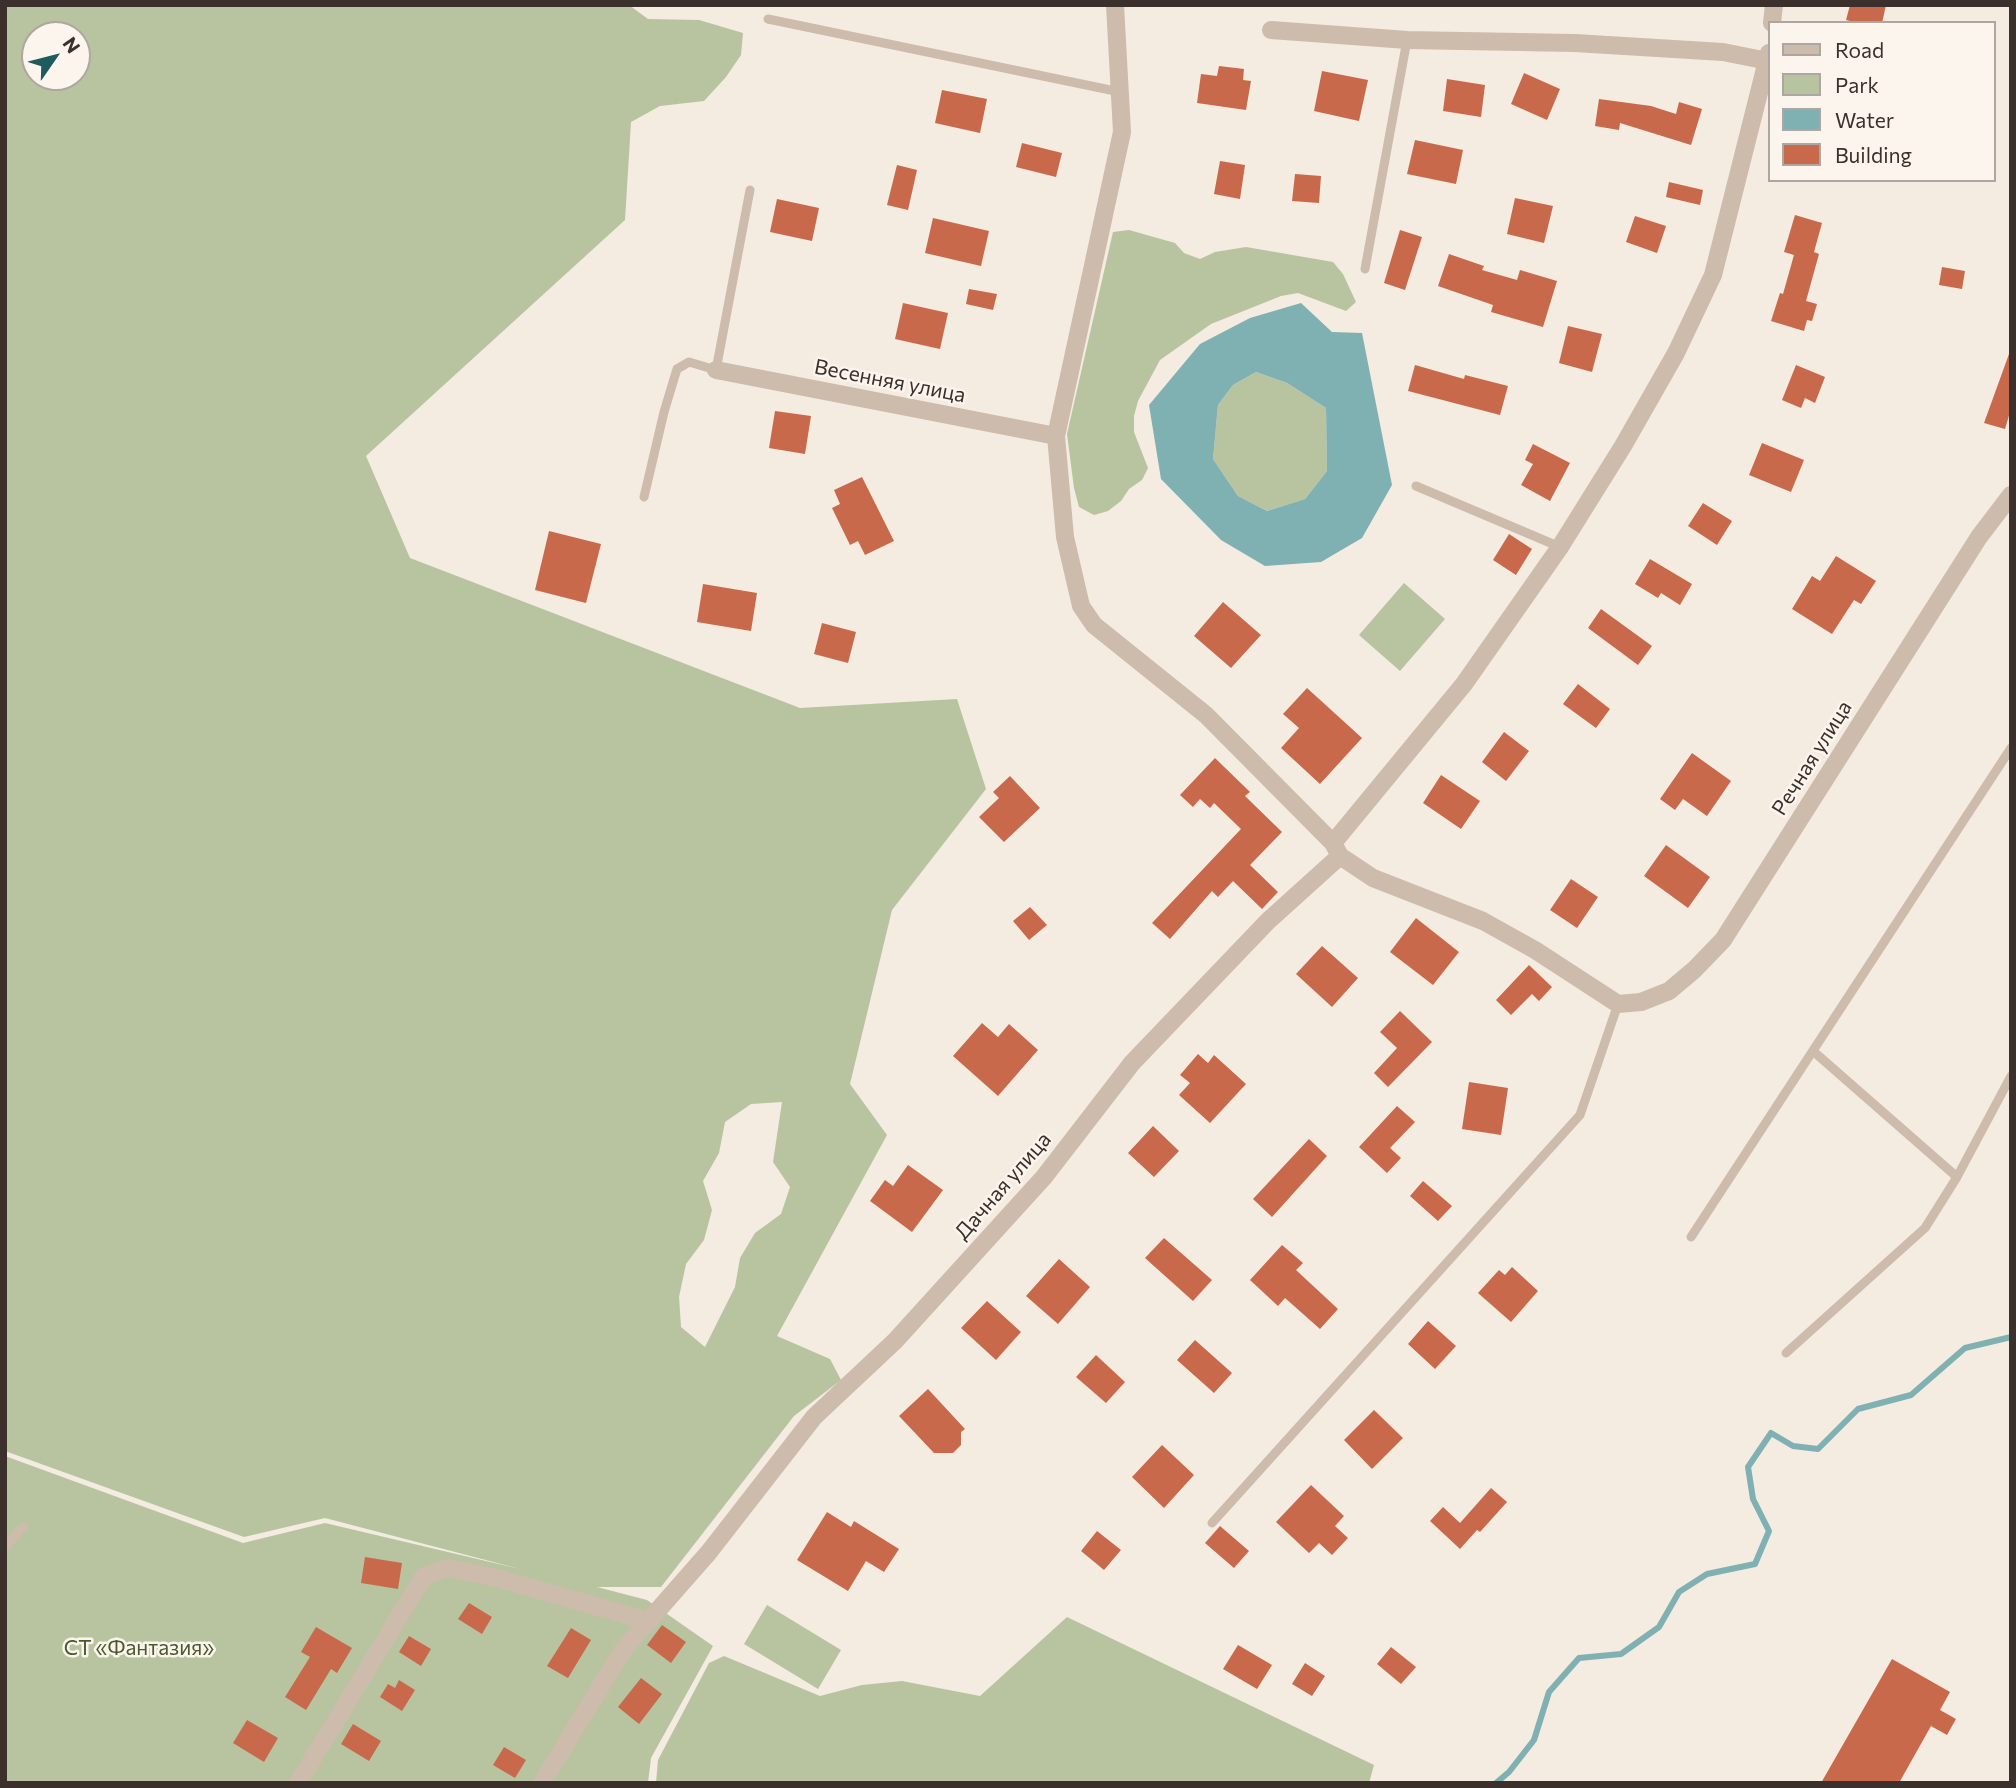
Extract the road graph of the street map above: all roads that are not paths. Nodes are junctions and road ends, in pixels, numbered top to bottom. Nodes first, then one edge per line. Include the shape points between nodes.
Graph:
1 (1115, 5) edge
2 (768, 19) dead end
3 (1271, 30) dead end
4 (1407, 40) junction
5 (1768, 61) edge
6 (1120, 93) junction
7 (750, 190) dead end
8 (1365, 269) dead end
9 (716, 370) junction
10 (1056, 436) junction
11 (1416, 486) dead end
12 (2011, 495) edge
13 (644, 497) dead end
14 (1560, 547) junction
15 (2011, 748) edge
16 (1336, 849) junction
17 (1618, 1004) junction
18 (1813, 1051) junction
19 (2011, 1076) edge
20 (1957, 1177) junction
21 (1691, 1237) dead end
22 (1786, 1353) dead end
23 (1212, 1523) dead end
24 (24, 1526) dead end
25 (5, 1547) edge
26 (648, 1621) junction
27 (298, 1783) edge
28 (542, 1783) edge

1 - 6 street
2 - 6 lane
3 - 4 street
4 - 5 street via 1589,44 1723,52
4 - 8 lane
5 - 14 street, Дачная улица via 1713,275 1676,354
6 - 10 street via 1122,132
7 - 9 lane
9 - 10 street, Весенняя улица
9 - 13 lane via 689,362 677,369
10 - 16 street via 1065,537 1081,606 1094,625 1206,715
11 - 14 lane
12 - 17 street, Речная улица via 1979,537 1723,940 1669,990 1641,1002
14 - 16 street, Дачная улица via 1464,684
15 - 18 lane
16 - 17 street via 1373,878 1483,921
16 - 26 street, Дачная улица via 1132,1063 1045,1177 895,1341 814,1417 709,1552
17 - 23 lane via 1580,1115
18 - 20 lane
18 - 21 lane
19 - 20 lane
20 - 22 lane via 1925,1227
24 - 25 lane
26 - 27 street via 448,1568 424,1576
26 - 28 street, Дачная улица via 623,1650

